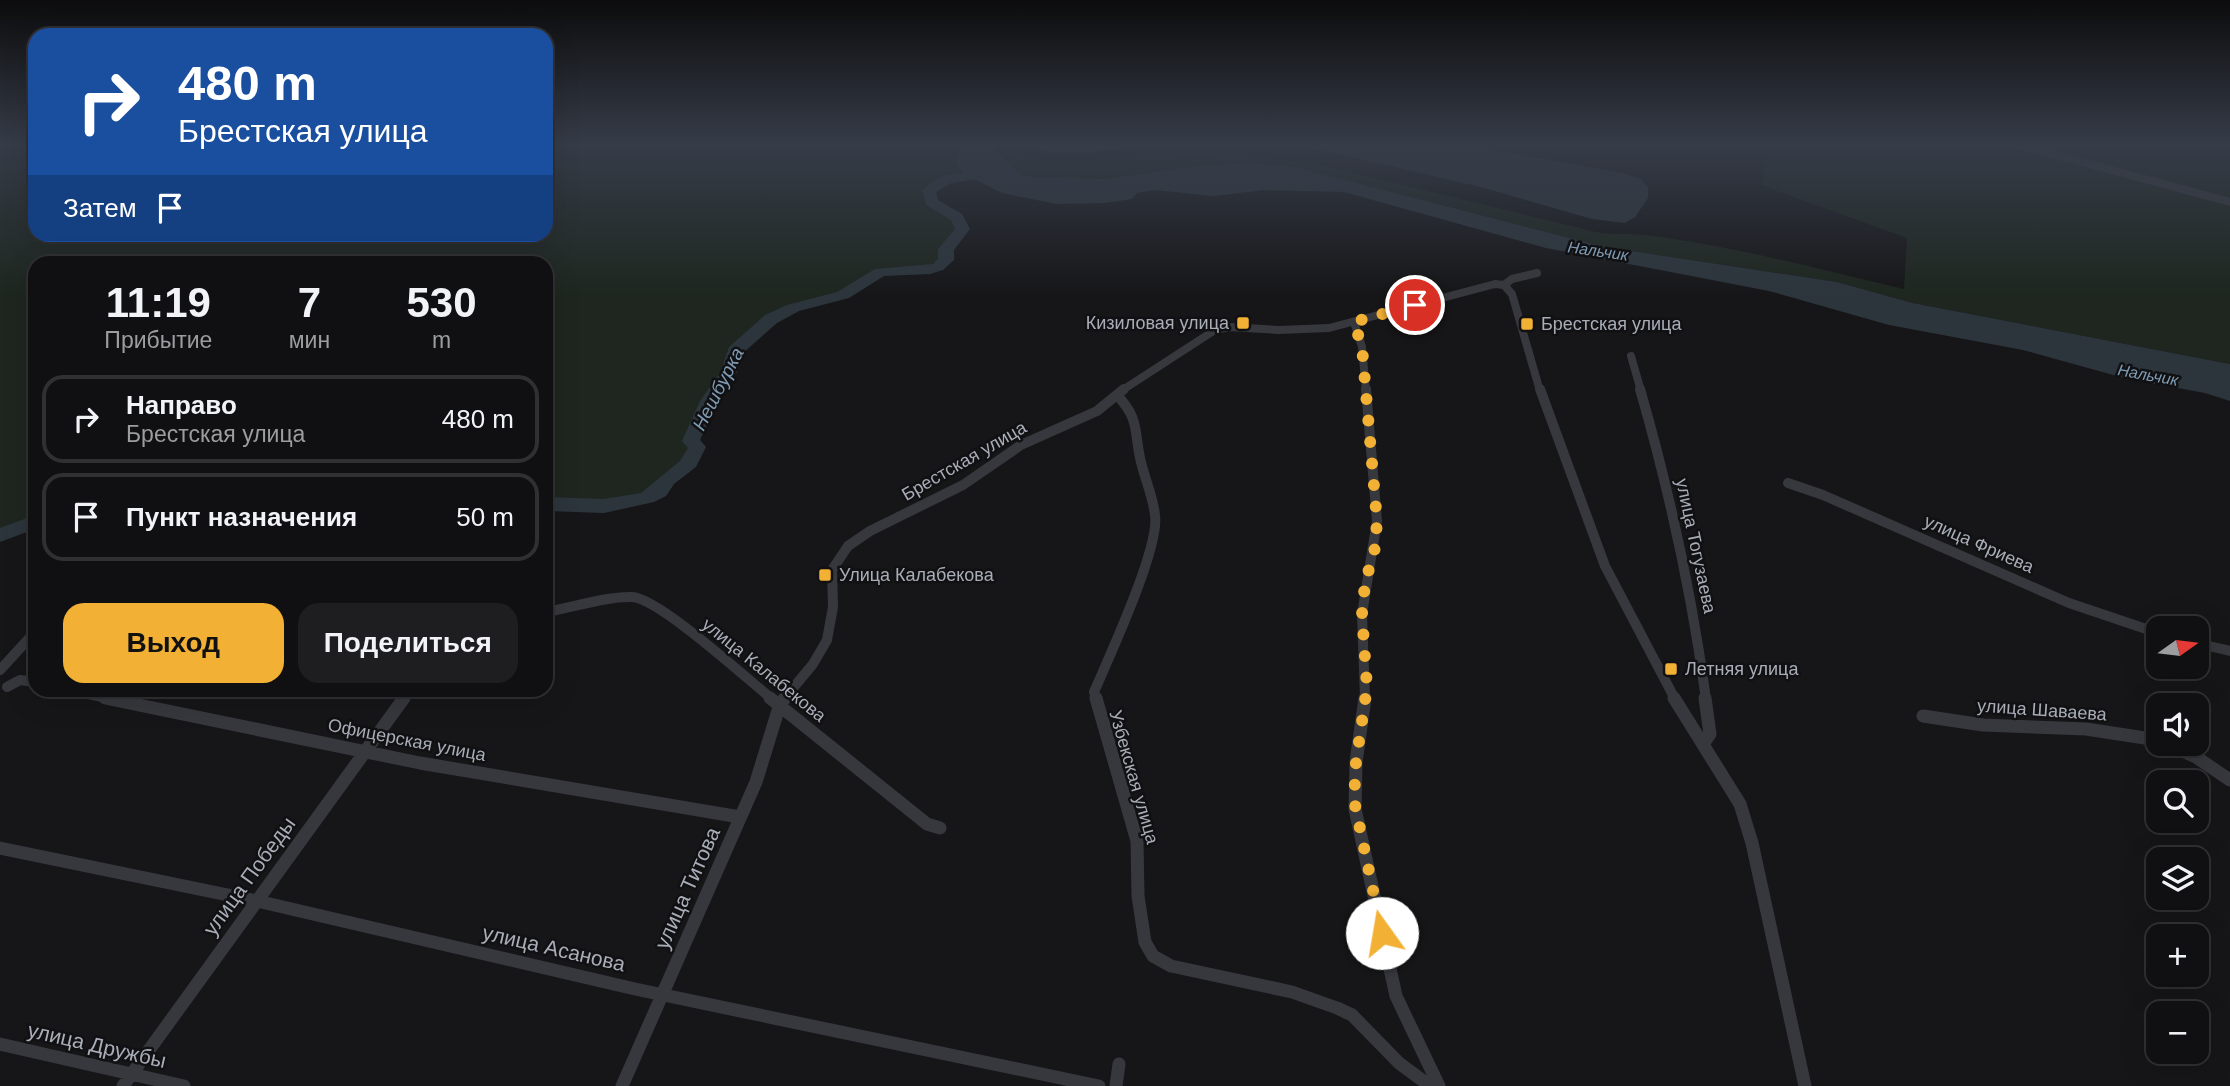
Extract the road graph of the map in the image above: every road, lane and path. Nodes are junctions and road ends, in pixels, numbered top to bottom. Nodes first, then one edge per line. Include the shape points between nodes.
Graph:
1 (2203, 195) edge
2 (2230, 202) edge
3 (1537, 273) dead end
4 (1504, 285) junction
5 (1354, 322) junction
6 (1631, 356) dead end
7 (1117, 395) junction
8 (1788, 483) dead end
9 (553, 610) edge
10 (2146, 629) edge
11 (28, 640) edge
12 (2209, 646) edge
13 (2230, 651) edge
14 (0, 670) edge
15 (28, 681) edge
16 (4, 687) edge
17 (101, 697) edge
18 (404, 697) edge
19 (0, 698) edge
20 (780, 704) junction
21 (1923, 716) dead end
22 (2146, 738) edge
23 (1703, 744) junction
24 (363, 752) junction
25 (2194, 756) edge
26 (2230, 780) edge
27 (740, 817) junction
28 (940, 828) dead end
29 (0, 848) edge
30 (257, 901) junction
31 (663, 995) junction
32 (0, 1044) edge
33 (1119, 1065) dead end
34 (128, 1080) edge
35 (184, 1086) edge
36 (622, 1086) edge
37 (1099, 1086) edge
38 (1116, 1086) edge
39 (1430, 1086) edge
40 (1439, 1086) edge
41 (1805, 1086) edge

1 - 2 street
3 - 4 street, Брестская улица
4 - 5 street, Брестская улица
4 - 23 street via 1512,294 1541,393 1605,566
5 - 7 street, Брестская улица via 1293,330 1220,328
5 - 40 street via 1362,347 1377,521 1362,614 1367,672 1355,809 1396,996
6 - 23 street, улица Тогузаева via 1656,444 1698,639 1710,734
7 - 20 street, Брестская улица via 848,546 832,570 833,607 827,640
7 - 39 street, Узбекская улица via 1133,412 1156,517 1152,544 1128,612 1094,692 1137,841 1138,896 1147,949 1171,966 1281,989 1352,1015 1399,1063
8 - 10 street, улица Фриева via 2069,603
9 - 20 street, улица Калабекова via 639,598 714,649
11 - 14 street
12 - 13 street
15 - 16 street
16 - 19 street
17 - 24 street, Офицерская улица
18 - 24 street, улица Победы
20 - 27 street, улица Титова via 767,754
20 - 28 street, улица Калабекова via 927,824
21 - 22 street, улица Шаваева
23 - 41 street via 1746,821
24 - 27 street, Офицерская улица
24 - 30 street, улица Победы
25 - 26 street
27 - 31 street, улица Титова
29 - 30 street, улица Асанова
30 - 31 street, улица Асанова
30 - 34 street, улица Победы
31 - 36 street, улица Титова
31 - 37 street, улица Асанова
32 - 34 street, улица Дружбы
33 - 38 street
34 - 35 street, улица Дружбы

